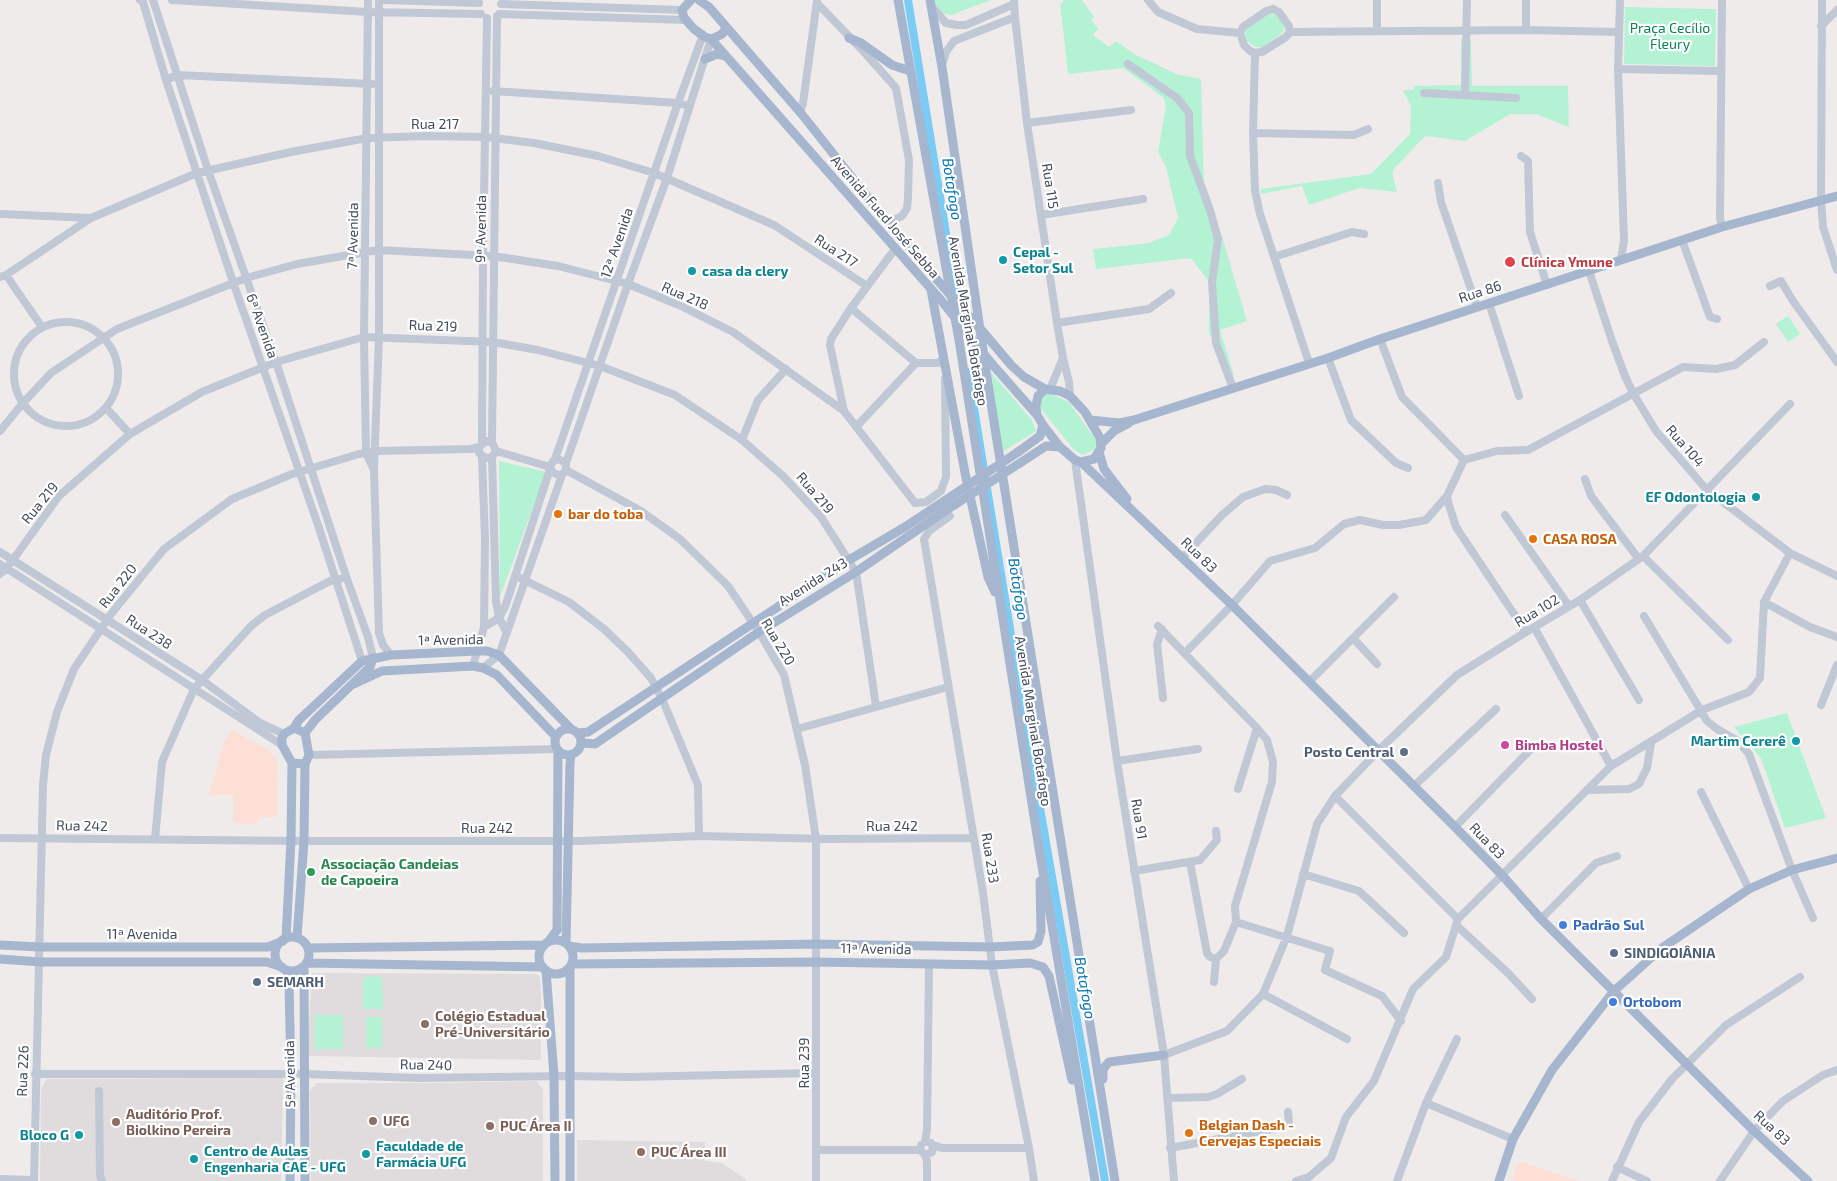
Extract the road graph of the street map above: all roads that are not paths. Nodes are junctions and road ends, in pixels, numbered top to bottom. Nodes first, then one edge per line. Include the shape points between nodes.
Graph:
1 (172, 0) edge
2 (368, 0) edge
3 (378, 0) edge
4 (384, 0) edge
5 (701, 0) edge
6 (898, 0) edge
7 (1148, 0) edge
8 (1377, 0) edge
9 (1467, 0) edge
10 (1526, 0) edge
11 (1620, 0) edge
12 (1722, 0) edge
13 (1822, 0) edge
14 (147, 1) edge
15 (480, 2) edge
16 (500, 2) edge
17 (817, 2) edge
18 (1014, 2) edge
19 (930, 3) edge
20 (684, 4) edge
21 (1273, 4) edge
22 (1837, 10) edge
23 (368, 12) junction
24 (379, 12) junction
25 (498, 15) junction
26 (484, 16) junction
27 (1014, 17) junction
28 (687, 20) junction
29 (1821, 26) junction
30 (725, 27) junction
31 (1526, 30) junction
32 (1377, 31) junction
33 (1467, 31) junction
34 (1290, 32) junction
35 (1618, 32) junction
36 (1240, 33) junction
37 (707, 37) junction
38 (849, 38) junction
39 (1255, 53) junction
40 (726, 56) junction
41 (705, 59) junction
42 (1128, 64) dead end
43 (942, 67) junction
44 (1618, 69) junction
45 (910, 71) junction
46 (1721, 71) junction
47 (177, 75) junction
48 (166, 80) junction
49 (368, 84) junction
50 (379, 84) junction
51 (486, 91) junction
52 (496, 91) junction
53 (1424, 93) dead end
54 (1465, 95) junction
55 (1516, 98) dead end
56 (678, 102) junction
57 (689, 106) junction
58 (1131, 110) dead end
59 (800, 112) junction
60 (1027, 123) junction
61 (1368, 129) dead end
62 (1253, 133) junction
63 (378, 137) junction
64 (486, 137) junction
65 (367, 138) junction
66 (496, 139) junction
67 (1521, 156) dead end
68 (208, 170) junction
69 (197, 173) junction
70 (654, 174) junction
71 (667, 178) junction
72 (1438, 183) dead end
73 (1837, 196) edge
74 (1143, 199) dead end
75 (1821, 200) junction
76 (0, 214) edge
77 (1041, 215) junction
78 (91, 218) junction
79 (884, 219) junction
80 (1722, 227) junction
81 (1364, 234) dead end
82 (1682, 240) junction
83 (895, 249) junction
84 (378, 250) junction
85 (365, 251) junction
86 (482, 255) junction
87 (493, 256) junction
88 (1274, 257) junction
89 (1621, 260) junction
90 (1837, 270) edge
91 (929, 271) junction
92 (1589, 271) junction
93 (3, 276) edge
94 (246, 278) junction
95 (617, 281) junction
96 (233, 282) junction
97 (628, 284) junction
98 (1547, 285) junction
99 (867, 286) junction
100 (1770, 286) dead end
101 (931, 290) junction
102 (1171, 292) dead end
103 (1489, 303) junction
104 (1477, 307) junction
105 (851, 308) junction
106 (1717, 319) dead end
107 (1056, 323) junction
108 (42, 327) junction
109 (364, 337) junction
110 (379, 337) junction
111 (103, 338) junction
112 (1380, 339) junction
113 (483, 340) junction
114 (493, 342) junction
115 (1764, 342) dead end
116 (1062, 358) junction
117 (1328, 358) junction
118 (944, 360) junction
119 (276, 362) junction
120 (1837, 362) edge
121 (589, 363) junction
122 (916, 363) junction
123 (1309, 363) junction
124 (600, 366) junction
125 (264, 367) junction
126 (786, 369) junction
127 (1233, 388) junction
128 (1047, 389) junction
129 (1633, 393) junction
130 (1070, 396) junction
131 (1519, 396) dead end
132 (22, 404) junction
133 (1790, 404) dead end
134 (106, 408) junction
135 (844, 411) junction
136 (1037, 415) junction
137 (1090, 420) junction
138 (1134, 420) junction
139 (1043, 425) junction
140 (857, 426) junction
141 (0, 430) edge
142 (130, 434) junction
143 (742, 440) junction
144 (492, 442) junction
145 (1060, 447) junction
146 (1100, 448) junction
147 (479, 450) junction
148 (376, 451) junction
149 (366, 453) junction
150 (494, 454) junction
151 (555, 459) junction
152 (1464, 460) junction
153 (1078, 461) junction
154 (310, 468) junction
155 (550, 468) junction
156 (1408, 468) dead end
157 (565, 469) junction
158 (374, 470) junction
159 (299, 472) junction
160 (1585, 479) dead end
161 (1706, 489) junction
162 (1287, 495) dead end
163 (1447, 496) junction
164 (948, 513) junction
165 (1505, 515) dead end
166 (1144, 521) junction
167 (0, 552) edge
168 (1790, 553) junction
169 (1640, 557) junction
170 (1182, 558) junction
171 (12, 559) junction
172 (849, 560) junction
173 (0, 564) edge
174 (7, 568) junction
175 (856, 572) junction
176 (0, 574) edge
177 (346, 576) junction
178 (516, 576) junction
179 (1837, 576) edge
180 (524, 580) junction
181 (336, 581) junction
182 (1394, 598) dead end
183 (1580, 600) junction
184 (1000, 601) junction
185 (1764, 602) junction
186 (1232, 605) junction
187 (1570, 606) junction
188 (1644, 616) dead end
189 (499, 618) junction
190 (108, 620) junction
191 (753, 623) junction
192 (484, 627) junction
193 (1534, 627) junction
194 (101, 628) junction
195 (759, 632) junction
196 (1526, 632) junction
197 (379, 633) junction
198 (507, 633) junction
199 (368, 637) junction
200 (1837, 637) edge
201 (1353, 638) junction
202 (1728, 640) dead end
203 (477, 651) junction
204 (1185, 653) junction
205 (391, 655) junction
206 (499, 655) junction
207 (373, 658) junction
208 (362, 661) junction
209 (1377, 664) dead end
210 (1837, 666) edge
211 (478, 667) junction
212 (202, 680) junction
213 (1309, 682) junction
214 (354, 684) junction
215 (948, 687) junction
216 (656, 688) junction
217 (194, 689) junction
218 (661, 698) junction
219 (1163, 698) dead end
220 (1639, 700) dead end
221 (1821, 704) dead end
222 (876, 706) junction
223 (1496, 709) dead end
224 (1702, 710) junction
225 (294, 728) junction
226 (1257, 728) junction
227 (797, 729) junction
228 (574, 731) junction
229 (305, 733) junction
230 (284, 734) junction
231 (556, 737) junction
232 (582, 743) junction
233 (1651, 743) junction
234 (282, 745) junction
235 (1533, 747) dead end
236 (558, 749) junction
237 (1198, 749) dead end
238 (1378, 751) junction
239 (309, 755) junction
240 (572, 755) junction
241 (1117, 761) junction
242 (292, 763) junction
243 (305, 764) junction
244 (1611, 766) junction
245 (1414, 786) junction
246 (1238, 789) dead end
247 (1588, 790) junction
248 (1701, 792) dead end
249 (1335, 796) junction
250 (1455, 827) junction
251 (1216, 831) dead end
252 (699, 836) junction
253 (0, 838) edge
254 (41, 838) junction
255 (974, 838) junction
256 (155, 839) junction
257 (816, 839) junction
258 (292, 840) junction
259 (304, 841) junction
260 (557, 841) junction
261 (568, 841) junction
262 (1039, 848) junction
263 (1617, 856) dead end
264 (1837, 858) edge
265 (1190, 862) junction
266 (1792, 870) junction
267 (1134, 871) junction
268 (1303, 874) junction
269 (1501, 874) junction
270 (1749, 889) junction
271 (1813, 918) dead end
272 (1541, 919) junction
273 (1236, 922) junction
274 (1457, 922) junction
275 (1404, 933) dead end
276 (1286, 936) junction
277 (297, 938) junction
278 (285, 940) junction
279 (547, 943) junction
280 (568, 944) junction
281 (816, 944) junction
282 (0, 946) edge
283 (40, 947) junction
284 (990, 947) junction
285 (308, 948) junction
286 (0, 959) edge
287 (1216, 959) junction
288 (40, 962) junction
289 (816, 962) junction
290 (929, 964) junction
291 (305, 965) junction
292 (992, 965) junction
293 (571, 966) junction
294 (284, 968) junction
295 (544, 969) junction
296 (1800, 977) dead end
297 (1214, 982) dead end
298 (1614, 991) junction
299 (1263, 994) junction
300 (1532, 999) dead end
301 (1401, 1020) junction
302 (1347, 1039) dead end
303 (1458, 1039) dead end
304 (1164, 1055) junction
305 (1687, 1065) junction
306 (1837, 1070) edge
307 (816, 1073) junction
308 (35, 1074) junction
309 (290, 1074) junction
310 (304, 1074) junction
311 (554, 1076) junction
312 (569, 1076) junction
313 (1242, 1079) dead end
314 (98, 1091) dead end
315 (1080, 1096) junction
316 (1167, 1098) junction
317 (1426, 1103) junction
318 (1288, 1112) dead end
319 (1754, 1131) junction
320 (1513, 1139) junction
321 (1109, 1143) junction
322 (1029, 1148) junction
323 (1170, 1148) junction
324 (926, 1149) junction
325 (816, 1150) junction
326 (1617, 1167) junction
327 (0, 1179) edge
328 (34, 1180) edge
329 (102, 1181) edge
330 (290, 1181) edge
331 (305, 1181) edge
332 (555, 1181) edge
333 (570, 1181) edge
334 (816, 1181) edge
335 (927, 1181) edge
336 (1034, 1181) edge
337 (1095, 1181) edge
338 (1115, 1181) edge
339 (1174, 1181) edge
340 (1296, 1181) edge
341 (1397, 1181) edge
342 (1499, 1181) edge
343 (1612, 1181) edge
344 (1647, 1181) edge
345 (1720, 1181) edge
346 (1808, 1181) edge

1 - 23 street
2 - 23 street, 7ª Avenida
3 - 24 street, 7ª Avenida
4 - 15 street
5 - 30 main road, Avenida Fued José Sebba
6 - 45 main road, Avenida Marginal Botafogo
7 - 36 street via 1158,12 1197,29
8 - 32 street
9 - 33 street
10 - 31 street
11 - 35 street
12 - 46 street
13 - 29 street
14 - 47 street, 6ª Avenida
14 - 48 street, 6ª Avenida
15 - 26 street, 9ª Avenida
16 - 20 street
16 - 25 street, 9ª Avenida
17 - 38 street
17 - 59 street
18 - 19 street, Rua 115 via 966,25 946,23
18 - 27 street, Rua 115
19 - 43 main road, Avenida Marginal Botafogo
20 - 28 main road
21 - 34 street
21 - 36 street
22 - 29 street
23 - 24 street
23 - 49 street, 7ª Avenida
24 - 26 street
24 - 50 street, 7ª Avenida
25 - 26 street
25 - 28 street
25 - 52 street, 9ª Avenida
26 - 51 street, 9ª Avenida
27 - 43 street via 954,41 946,52
27 - 60 street, Rua 115
28 - 37 main road, Avenida Fued José Sebba
29 - 75 street
30 - 37 main road via 716,38
30 - 59 main road, Avenida Fued José Sebba
31 - 33 street
31 - 35 street
32 - 33 street
32 - 34 street
33 - 54 street
34 - 39 street via 1272,48
35 - 44 street
36 - 39 street via 1244,45
37 - 40 main road, Avenida Fued José Sebba
37 - 41 street, 12ª Avenida
37 - 56 street, 12ª Avenida
38 - 45 main road via 892,65
38 - 79 street via 896,88 898,97 909,160 907,208 896,219
39 - 62 street
40 - 41 main road via 717,54
40 - 83 main road, Avenida Fued José Sebba
41 - 57 street, 12ª Avenida
42 - 127 street via 1177,98 1189,113 1190,156 1218,239 1212,282 1216,343
43 - 321 main road, Avenida Marginal Botafogo via 987,378
44 - 46 street
44 - 89 street via 1624,240
45 - 184 main road, Avenida Marginal Botafogo
46 - 80 street
47 - 48 street
47 - 49 street
47 - 68 street, 6ª Avenida
48 - 69 street, 6ª Avenida
49 - 50 street
49 - 65 street, 7ª Avenida
50 - 63 street, 7ª Avenida
51 - 52 street
51 - 64 street, 9ª Avenida
52 - 56 street
52 - 66 street, 9ª Avenida
53 - 54 street
54 - 55 street
56 - 57 street
56 - 70 street, 12ª Avenida
57 - 71 street, 12ª Avenida
58 - 60 street
59 - 79 main road, Avenida Fued José Sebba
60 - 77 street, Rua 115
61 - 62 street via 1354,135
62 - 88 street via 1255,191
63 - 64 street, Rua 217
63 - 65 street, Rua 217
63 - 84 street, 7ª Avenida
64 - 66 street, Rua 217
64 - 86 street, 9ª Avenida
65 - 68 street, Rua 217
65 - 85 street, 7ª Avenida
66 - 70 street, Rua 217 via 598,156
66 - 87 street, 9ª Avenida
67 - 98 street via 1528,161 1530,232
68 - 69 street, Rua 217
68 - 94 street, 6ª Avenida
69 - 78 street, Rua 217
69 - 96 street, 6ª Avenida
70 - 71 street, Rua 217
70 - 95 street, 12ª Avenida
71 - 97 street, 12ª Avenida
71 - 99 street, Rua 217 via 774,225
72 - 104 street via 1441,202
73 - 75 main road, Rua 86
74 - 77 street
75 - 80 main road, Rua 86
75 - 90 street via 1822,228
76 - 78 street
77 - 107 street, Rua 115
78 - 93 street, Rua 217
79 - 91 main road, Avenida Fued José Sebba
80 - 82 main road, Rua 86
81 - 88 street via 1352,232
82 - 89 main road, Rua 86
82 - 106 street via 1710,317
83 - 91 main road via 904,250
83 - 99 street
83 - 101 main road, Avenida Fued José Sebba
84 - 85 street
84 - 86 street, Rua 218
84 - 110 street, 7ª Avenida
85 - 94 street
85 - 109 street, 7ª Avenida
86 - 87 street, Rua 218
86 - 113 street, 9ª Avenida
87 - 95 street, Rua 218 via 558,266
87 - 114 street, 9ª Avenida
88 - 123 street
89 - 92 main road, Rua 86
91 - 128 main road, Avenida Fued José Sebba, bridge via 1011,365 1024,377
92 - 98 main road, Rua 86
92 - 129 street, Rua 104
93 - 108 street
94 - 96 street
94 - 119 street, 6ª Avenida
95 - 97 street, Rua 218
95 - 121 street, 12ª Avenida
96 - 111 street via 117,329
96 - 125 street, 6ª Avenida
97 - 124 street, 12ª Avenida
97 - 126 street, Rua 218 via 733,332
98 - 103 main road, Rua 86
99 - 105 street
100 - 120 street via 1781,281
101 - 118 main road
101 - 136 main road, Avenida Fued José Sebba, bridge
102 - 107 street via 1149,309
103 - 104 main road, Rua 86
103 - 131 street
104 - 112 main road, Rua 86
105 - 122 street
105 - 135 street via 830,345
107 - 116 street, Rua 115
108 - 111 street via 76,322 93,328
108 - 132 street via 20,348 15,362 14,377
109 - 110 street, Rua 219
109 - 119 street, Rua 219
109 - 149 street, 7ª Avenida
110 - 113 street, Rua 219
110 - 148 street, 7ª Avenida
111 - 132 street via 51,373
111 - 134 street via 114,352 118,367 114,396
112 - 117 main road, Rua 86
112 - 152 street via 1402,397
113 - 114 street, Rua 219
113 - 147 street, 9ª Avenida
114 - 121 street, Rua 219
114 - 144 street, 9ª Avenida
115 - 129 street via 1735,365 1716,369 1683,367
116 - 128 street
116 - 130 street, Rua 115
117 - 123 main road, Rua 86
117 - 156 street via 1351,420 1396,462
118 - 122 street
118 - 140 street, Rua 218 via 946,477 942,491 926,502 915,503
118 - 184 main road via 988,577
119 - 125 street, Rua 219
119 - 154 street, 6ª Avenida
121 - 124 street, Rua 219
121 - 151 street, 12ª Avenida
122 - 140 street
123 - 127 main road, Rua 86
124 - 143 street, Rua 219 via 675,395
124 - 157 street, 12ª Avenida
125 - 142 street, Rua 219 via 202,392
125 - 159 street, 6ª Avenida
126 - 135 street, Rua 218
126 - 143 street via 758,400
127 - 138 main road, Rua 86
128 - 130 main road, Avenida Fued José Sebba
128 - 136 main road via 1036,401
129 - 152 street via 1528,450 1497,451
129 - 161 street, Rua 104 via 1656,431
130 - 137 main road, Rua 83
132 - 134 street via 43,420 65,426 94,418
132 - 141 street
133 - 161 street, Rua 102
134 - 142 street
135 - 140 street, Rua 218
136 - 139 main road, Avenida Fued José Sebba
137 - 138 main road, Rua 86 via 1120,423
137 - 146 main road, Rua 83 via 1096,429
138 - 146 main road, Rua 86 via 1114,432
139 - 145 main road, Avenida Fued José Sebba
139 - 172 main road, Avenida 243, bridge via 1040,436 1018,452
142 - 171 street, Rua 219 via 59,496
143 - 172 street, Rua 219 via 784,477 821,517
144 - 147 street
144 - 150 street
145 - 153 main road, Rua 83
145 - 164 main road, Avenida 243, bridge via 1046,446
146 - 153 main road, Rua 86 via 1094,459
146 - 166 main road, Rua 83 via 1104,469
147 - 148 street, Rua 220
147 - 150 street via 489,458
147 - 192 street, 9ª Avenida via 485,539
148 - 149 street, Rua 220
148 - 158 street, 7ª Avenida
149 - 154 street, Rua 220
149 - 158 street, 7ª Avenida
150 - 155 street
150 - 189 street
151 - 155 street, 12ª Avenida
151 - 157 street via 561,459
152 - 163 street
153 - 166 main road, Rua 83
153 - 241 street, Rua 91
154 - 159 street, Rua 220
154 - 177 street, 6ª Avenida
155 - 157 street via 555,474
155 - 178 street
157 - 180 street, 12ª Avenida
157 - 191 street, Rua 220 via 641,510 680,540 728,586
158 - 197 street, 7ª Avenida
159 - 181 street, 6ª Avenida
159 - 190 street, Rua 220 via 232,499 164,549
160 - 169 street via 1591,496
161 - 168 street, Rua 104
161 - 169 street, Rua 102
162 - 170 street via 1264,489 1243,497
163 - 186 street via 1426,520 1398,525 1360,520 1344,524 1315,548 1270,561
163 - 196 street via 1456,527
164 - 175 main road, Avenida 243
164 - 215 street, Rua 233 via 924,539
165 - 187 street
166 - 170 main road, Rua 83
167 - 171 street, Rua 238
168 - 179 street, Rua 104
168 - 185 street
169 - 183 street, Rua 102
169 - 202 street
170 - 186 main road, Rua 83
171 - 174 street, Rua 219
171 - 190 street, Rua 238
172 - 175 street, Rua 219
172 - 191 main road, Avenida 243
173 - 174 street, Rua 238
174 - 176 street
174 - 194 street, Rua 238
175 - 195 main road, Avenida 243
175 - 222 street
177 - 181 street
177 - 199 street, 6ª Avenida
178 - 180 street
178 - 189 street
180 - 198 street, 12ª Avenida
180 - 216 street via 569,602 604,629 651,678
181 - 208 street, 6ª Avenida
181 - 212 street via 330,581 251,626
182 - 201 street
183 - 187 street, Rua 102
183 - 220 street
184 - 262 main road, Avenida Marginal Botafogo
185 - 200 street via 1810,627
185 - 224 street via 1760,678 1749,692
186 - 204 street
186 - 213 main road, Rua 83
187 - 193 street, Rua 102
188 - 224 street
189 - 192 street
189 - 198 street
190 - 194 street, Rua 220
190 - 212 street, Rua 238
191 - 195 street, Rua 220
191 - 216 main road, Avenida 243
192 - 203 street, 9ª Avenida
193 - 196 street, Rua 102
193 - 244 street
194 - 217 street, Rua 238
194 - 254 street, Rua 220 via 74,669 57,712 46,755
195 - 218 main road, Avenida 243
195 - 227 street, Rua 220 via 784,675
196 - 238 street, Rua 102 via 1457,675
197 - 199 street
197 - 205 street, 7ª Avenida
198 - 206 street, 12ª Avenida
199 - 207 street, 6ª Avenida
201 - 209 street
201 - 213 street
203 - 205 main road, 1ª Avenida
203 - 206 main road, 1ª Avenida
203 - 211 street, 9ª Avenida
204 - 219 street via 1160,628 1157,644
204 - 226 street
205 - 207 main road, 1ª Avenida
206 - 211 street
206 - 228 main road, 1ª Avenida
207 - 208 main road, 1ª Avenida
207 - 214 main road via 370,668
208 - 225 main road
210 - 221 street
211 - 214 main road, 1ª Avenida via 382,671
211 - 231 main road, 1ª Avenida via 497,675
212 - 217 street
212 - 230 street, Rua 238 via 260,722
213 - 238 main road, Rua 83
214 - 229 main road
215 - 222 street
215 - 255 street, Rua 233
216 - 218 street
216 - 228 main road, Avenida 243 via 588,732
217 - 234 street, Rua 238
217 - 256 street via 162,762
218 - 232 main road, Avenida 243 via 595,744
218 - 252 street via 698,785
222 - 227 street
223 - 245 street
224 - 233 street
224 - 266 street via 1710,725 1738,741 1749,754
225 - 229 main road
225 - 230 main road
226 - 246 street
226 - 273 street via 1267,740 1273,762 1272,782 1235,906
227 - 257 street, Rua 220 via 806,765
228 - 231 main road via 562,730
228 - 232 main road
229 - 239 main road
230 - 234 main road
231 - 236 main road
232 - 240 main road
233 - 244 street
233 - 247 street via 1647,768 1639,784 1629,789
234 - 242 main road
235 - 250 street
236 - 239 street
236 - 240 main road via 563,754
236 - 260 main road
237 - 241 street
238 - 245 main road, Rua 83
238 - 249 street, Rua 102
239 - 243 main road
240 - 261 main road
241 - 267 street, Rua 91
242 - 243 main road
242 - 258 main road
243 - 259 main road
244 - 247 street
245 - 250 main road, Rua 83
247 - 269 street
248 - 270 street
249 - 268 street, Rua 102 via 1317,824
249 - 274 street
250 - 269 main road, Rua 83
251 - 265 street via 1217,840 1205,855
252 - 257 street, Rua 242
252 - 261 street, Rua 242
253 - 254 street, Rua 242
254 - 256 street, Rua 242
254 - 283 street, Rua 220
255 - 257 street, Rua 242
255 - 284 street, Rua 233
256 - 258 street, Rua 242
257 - 281 street, Rua 220
258 - 259 street, Rua 242
258 - 278 main road
259 - 260 street, Rua 242
259 - 277 main road
260 - 261 street, Rua 242
260 - 279 main road via 557,930
261 - 280 main road
262 - 284 main road, 11ª Avenida via 1038,942
262 - 315 main road, Avenida Marginal Botafogo
263 - 272 street via 1596,863
264 - 266 main road
265 - 267 street
265 - 287 street via 1207,953
266 - 270 main road
266 - 271 street
267 - 304 street, Rua 91
268 - 275 street via 1359,891
268 - 276 street, Rua 102
269 - 272 main road, Rua 83
269 - 274 street
270 - 298 main road via 1662,948
272 - 298 main road, Rua 83
273 - 276 street
273 - 287 street via 1224,951
274 - 300 street
274 - 301 street via 1446,957 1413,989
276 - 299 street, Rua 102
276 - 301 street via 1330,950 1325,970 1382,996
277 - 278 main road
277 - 285 main road
278 - 283 main road, 11ª Avenida via 268,947
278 - 294 main road via 279,944 276,953 278,963
279 - 280 main road via 558,940
279 - 285 main road
279 - 295 main road via 539,957
280 - 281 main road, 11ª Avenida via 582,948
280 - 293 main road via 573,954
281 - 284 main road, 11ª Avenida
281 - 289 street, Rua 239
282 - 283 main road, 11ª Avenida
283 - 288 street, Rua 220
284 - 292 street, Rua 233
285 - 291 main road
286 - 288 main road, 11ª Avenida
287 - 297 street
288 - 294 main road, 11ª Avenida via 268,962
288 - 308 street, Rua 226
289 - 290 main road, 11ª Avenida
289 - 293 main road, 11ª Avenida
289 - 307 street, Rua 239
290 - 292 main road, 11ª Avenida
290 - 324 street
291 - 294 main road via 295,971
291 - 295 main road
291 - 310 main road, 5ª Avenida
292 - 315 main road, 11ª Avenida via 1030,963 1043,967 1049,976 1072,1079
292 - 322 street, Rua 233
293 - 295 main road via 555,974
293 - 312 main road
294 - 309 main road, 5ª Avenida via 288,985
295 - 311 main road
296 - 305 street via 1726,1026
298 - 305 main road, Rua 83
298 - 320 main road via 1552,1070
299 - 302 street
299 - 304 street via 1227,1031
301 - 340 street via 1374,1081 1346,1117 1331,1158 1309,1177
303 - 317 street
304 - 316 street, Rua 91
304 - 321 main road via 1117,1060 1105,1065 1103,1083 1111,1129
305 - 319 main road, Rua 83
305 - 326 street via 1639,1122
306 - 319 street via 1823,1075 1783,1101
307 - 312 street, Rua 240
307 - 325 street, Rua 239
308 - 309 street, Rua 240
308 - 328 street, Rua 226
309 - 310 street, Rua 240
309 - 330 main road, 5ª Avenida
310 - 311 street, Rua 240 via 418,1078
310 - 331 main road, 5ª Avenida
311 - 312 street, Rua 240
311 - 332 main road
312 - 333 main road
313 - 316 street via 1208,1097
314 - 329 street
315 - 337 main road, Avenida Marginal Botafogo
316 - 323 street, Rua 91
317 - 320 street
317 - 341 street
318 - 323 street via 1289,1122 1283,1127
319 - 345 street
319 - 346 main road, Rua 83
320 - 342 main road
321 - 338 main road, Avenida Marginal Botafogo
322 - 324 street
322 - 336 street, Rua 233
323 - 339 street, Rua 91
324 - 325 street
324 - 335 street
325 - 334 street, Rua 239
326 - 343 street
326 - 344 street
327 - 328 street

